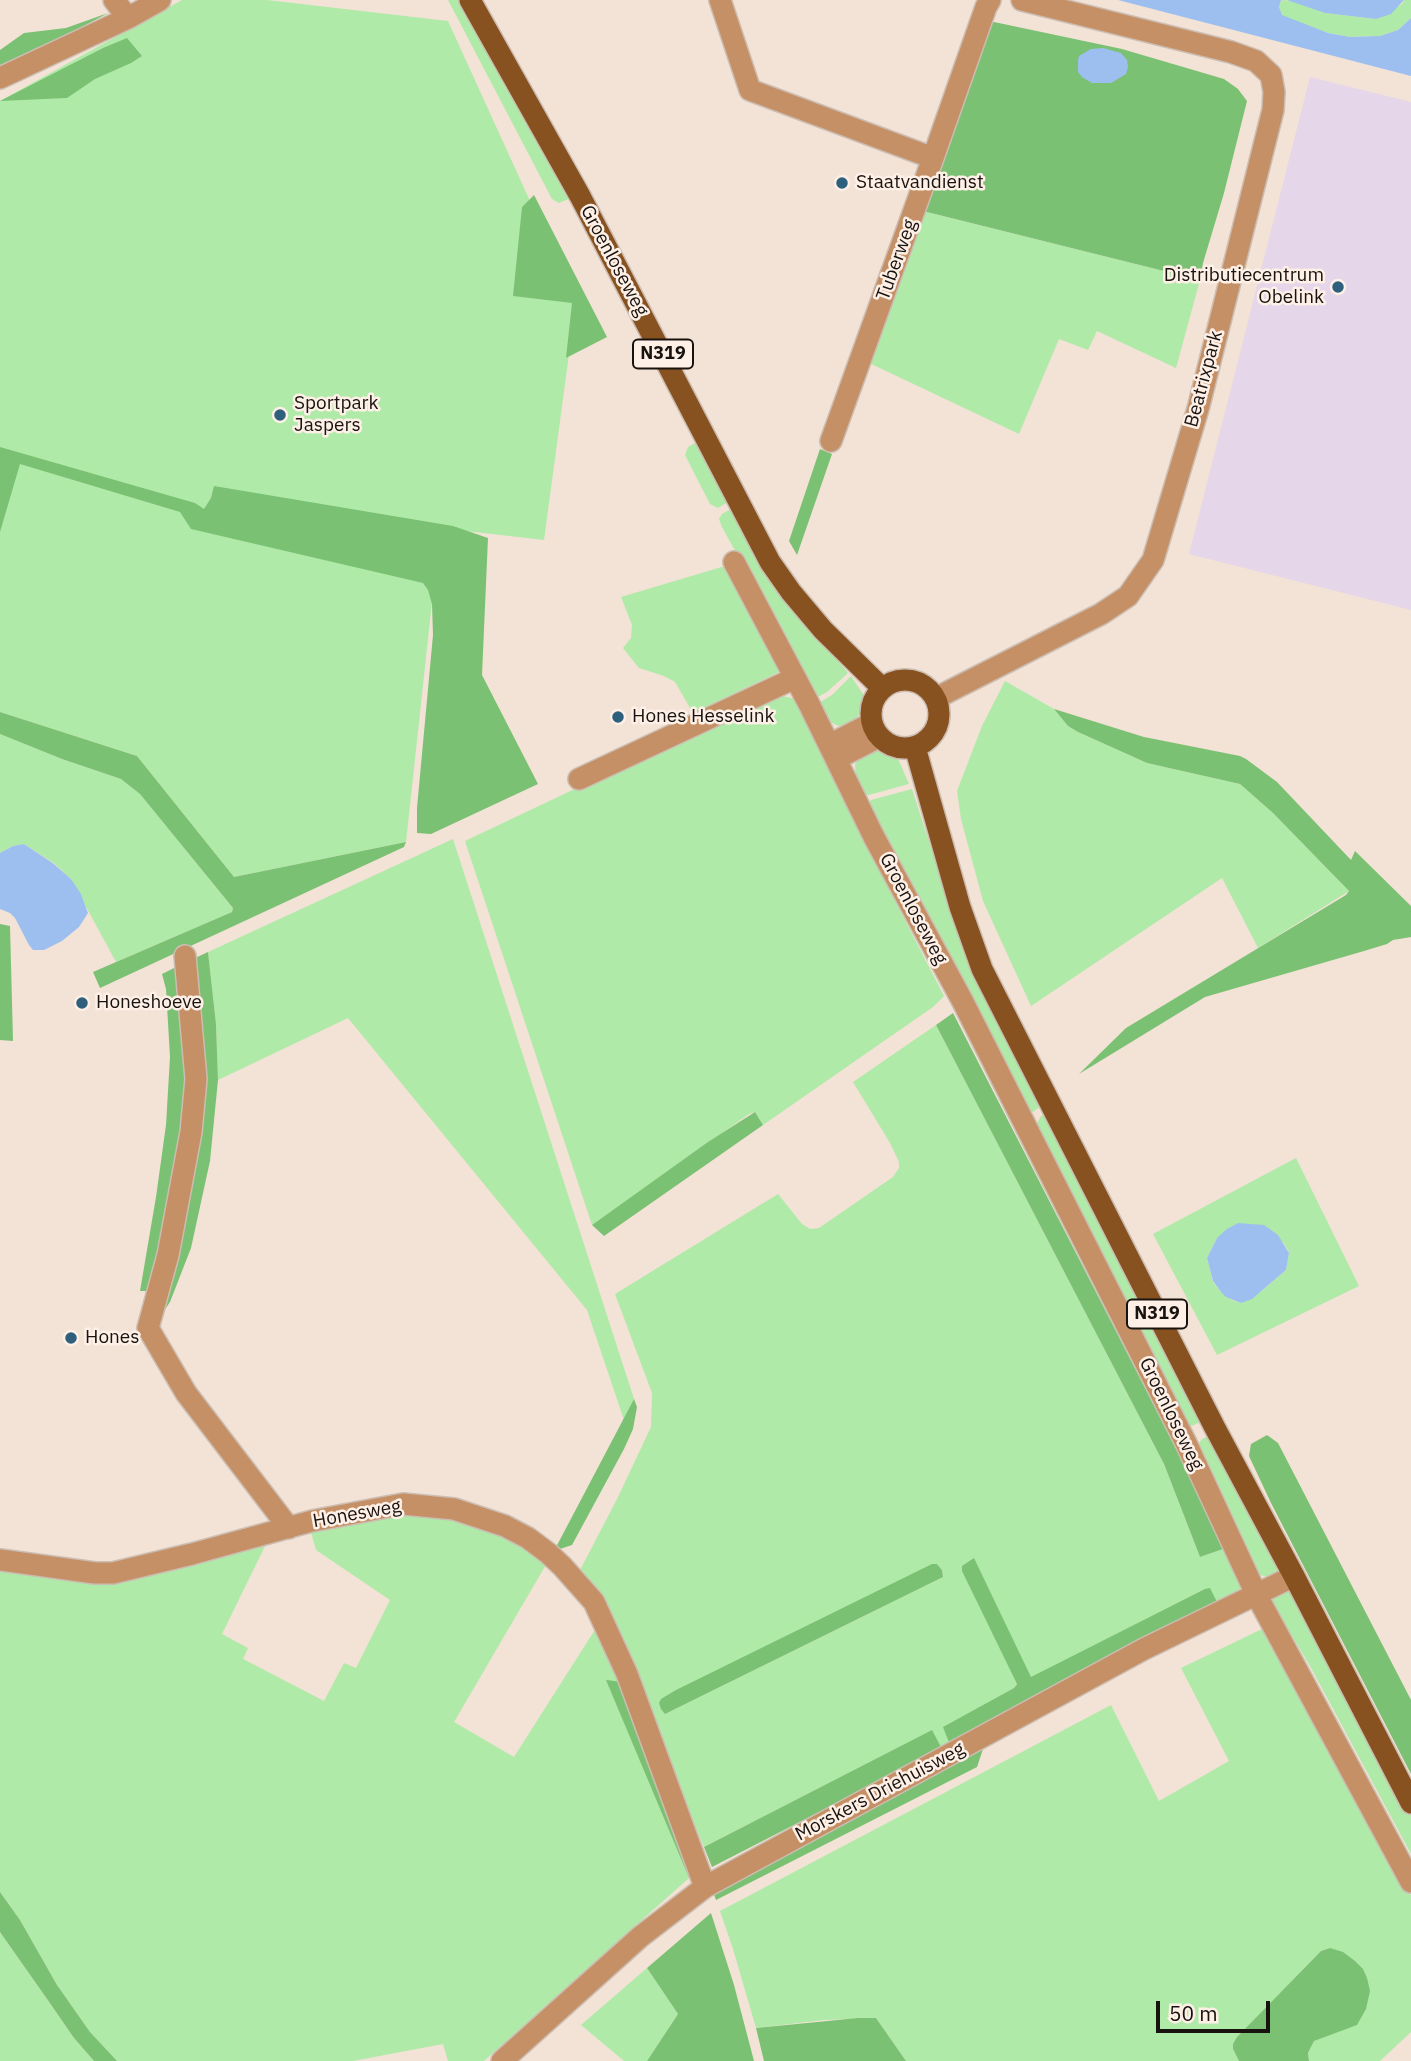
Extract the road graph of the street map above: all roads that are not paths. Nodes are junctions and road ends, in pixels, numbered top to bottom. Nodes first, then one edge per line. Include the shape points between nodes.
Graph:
1 (114, 0) edge
2 (160, 0) edge
3 (470, 0) edge
4 (720, 0) edge
5 (990, 0) edge
6 (1022, 0) edge
7 (128, 18) junction
8 (0, 78) edge
9 (933, 158) junction
10 (831, 441) dead end
11 (734, 562) dead end
12 (795, 678) junction
13 (882, 688) junction
14 (936, 698) junction
15 (876, 730) junction
16 (915, 747) junction
17 (833, 752) junction
18 (579, 779) dead end
19 (186, 956) dead end
20 (289, 1528) junction
21 (0, 1560) edge
22 (1294, 1576) junction
23 (1256, 1595) junction
24 (1411, 1803) edge
25 (1411, 1882) edge
26 (705, 1887) junction
27 (502, 2061) edge

1 - 7 street
2 - 7 street
3 - 13 main road, Groenloseweg / N319 via 580,196 771,562 823,630
4 - 9 street via 750,89
5 - 9 street, Tuberweg
6 - 14 street, Beatrixpark via 1256,61 1271,75 1273,110 1198,409 1153,560 1128,596 1101,614
7 - 8 street
9 - 10 street, Tuberweg
11 - 12 street, Groenloseweg
12 - 17 street, Groenloseweg
12 - 18 street
13 - 14 main road via 906,679 924,685
13 - 15 main road via 871,708
14 - 16 main road via 939,723 930,738
15 - 16 main road via 896,747
15 - 17 street
16 - 22 main road, Groenloseweg / N319 via 982,969
17 - 23 street, Groenloseweg via 1186,1443
19 - 20 street via 197,1079 170,1244 148,1328 186,1393
20 - 21 street, Honesweg via 113,1573
20 - 26 street, Honesweg via 355,1511 403,1504 433,1506 505,1526 548,1553 594,1602 612,1638
22 - 23 street, Morskers Driehuisweg
22 - 24 main road, Groenloseweg / N319
23 - 25 street, Groenloseweg
23 - 26 street, Morskers Driehuisweg via 1144,1649
26 - 27 street, Morskers Driehuisweg via 640,1937

